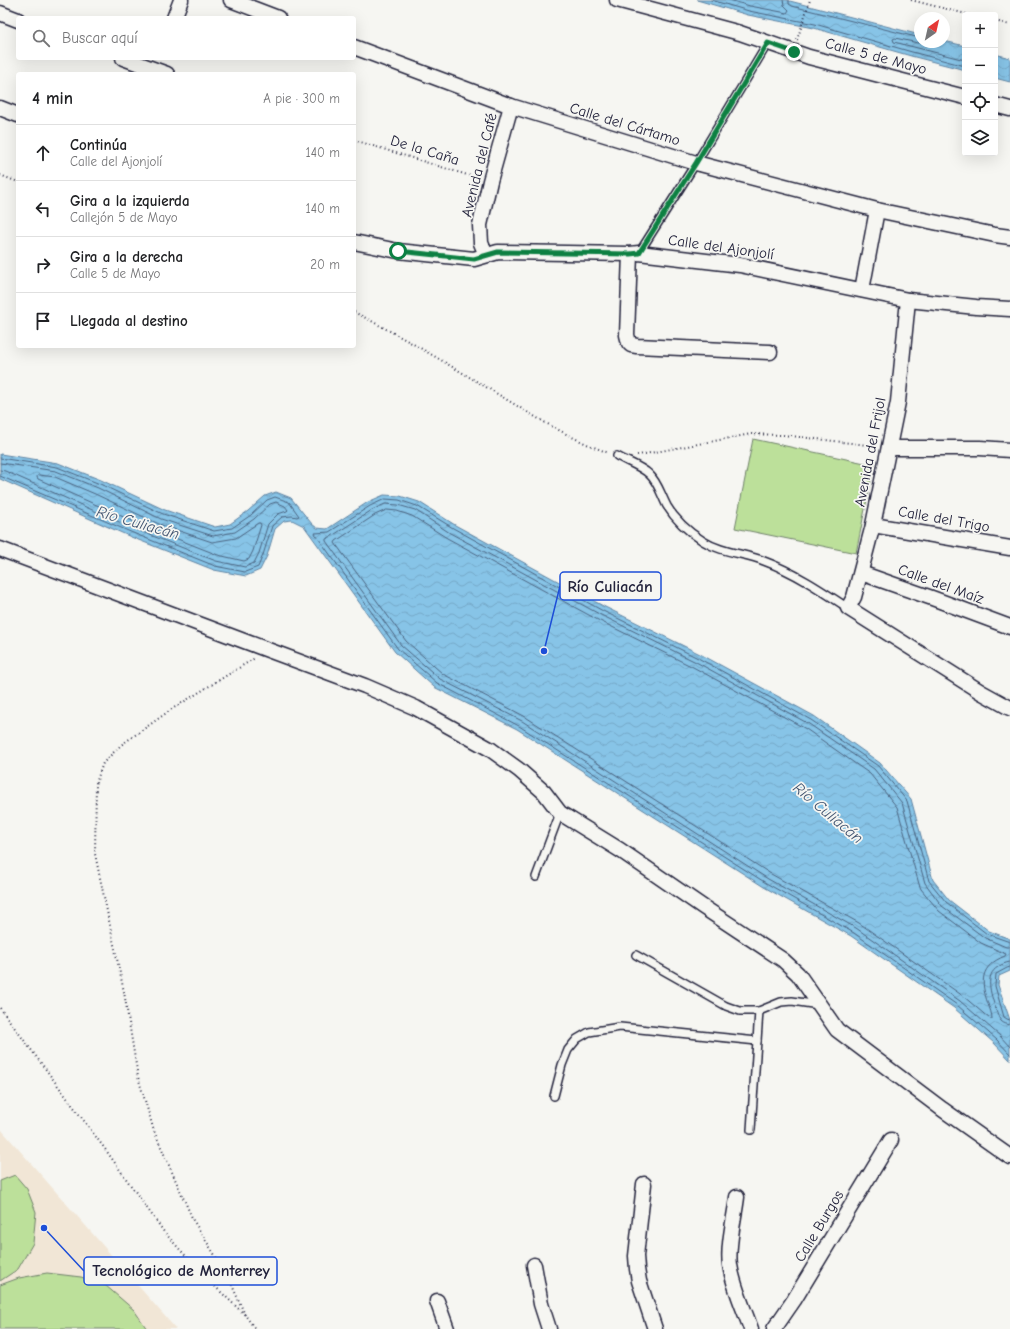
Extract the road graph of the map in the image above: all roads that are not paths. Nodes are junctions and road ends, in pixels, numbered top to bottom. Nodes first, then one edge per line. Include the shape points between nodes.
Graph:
1 (181, 0) edge
2 (231, 0) edge
3 (617, 0) edge
4 (0, 13) edge
5 (175, 16) edge
6 (273, 16) edge
7 (16, 19) edge
8 (768, 43) junction
9 (356, 47) edge
10 (129, 60) edge
11 (158, 69) edge
12 (962, 96) edge
13 (511, 106) junction
14 (998, 106) edge
15 (0, 108) edge
16 (1010, 109) edge
17 (16, 114) edge
18 (696, 163) junction
19 (877, 210) junction
20 (1010, 237) edge
21 (356, 242) edge
22 (634, 254) junction
23 (486, 255) junction
24 (862, 290) junction
25 (908, 300) junction
26 (1010, 309) edge
27 (770, 352) dead end
28 (889, 448) junction
29 (1010, 450) edge
30 (617, 456) road end
31 (873, 524) junction
32 (1010, 548) edge
33 (0, 549) edge
34 (861, 573) junction
35 (848, 608) junction
36 (1010, 627) edge
37 (1010, 708) edge
38 (560, 813) junction
39 (536, 877) dead end
40 (636, 955) dead end
41 (821, 1005) junction
42 (759, 1011) junction
43 (757, 1041) junction
44 (554, 1096) dead end
45 (751, 1130) dead end
46 (891, 1140) dead end
47 (1010, 1157) edge
48 (644, 1184) dead end
49 (737, 1197) dead end
50 (534, 1264) dead end
51 (438, 1301) dead end
52 (447, 1329) edge
53 (549, 1329) edge
54 (655, 1329) edge
55 (751, 1329) edge
56 (774, 1329) edge

1 - 5 street
2 - 6 street
3 - 8 street, Calle 5 de Mayo
4 - 7 street
8 - 12 street, Calle 5 de Mayo via 810,57
8 - 18 lane
9 - 13 street, Calle del Cártamo
10 - 11 street
13 - 18 street, Calle del Cártamo
13 - 23 street, Avenida del Café via 480,225 481,243
14 - 16 street
15 - 17 street
18 - 19 street, Calle del Cártamo
18 - 22 lane
19 - 20 street, Calle del Cártamo
19 - 24 street
21 - 23 street, Calle del Ajonjolí via 398,251 474,259
22 - 23 street, Calle del Ajonjolí via 498,252
22 - 24 street, Calle del Ajonjolí via 740,265
22 - 27 street via 627,335 631,345
24 - 25 street, Calle del Ajonjolí
25 - 26 street, Calle del Ajonjolí
25 - 28 street, Avenida del Frijol via 898,402
28 - 29 street
28 - 31 street, Avenida del Frijol
30 - 35 lane via 649,474 667,506 689,532 729,553 749,555 784,569
31 - 32 street, Calle del Trigo
31 - 34 street, Avenida del Frijol
33 - 38 street via 365,686 416,708 490,749 519,770 544,792
34 - 35 street, Avenida del Frijol
34 - 36 street, Calle del Maíz
35 - 37 street
38 - 39 lane
38 - 41 street via 620,850 783,960 798,974
40 - 42 lane via 726,1006 740,1011
41 - 42 lane via 781,1002
41 - 47 street via 837,1030
42 - 43 lane
43 - 44 lane via 620,1027 589,1032 577,1039 568,1050
43 - 45 lane
46 - 56 street, Calle Burgos
48 - 54 street via 636,1256 637,1270
49 - 55 street via 730,1263 732,1276
50 - 53 street via 540,1304
51 - 52 street

